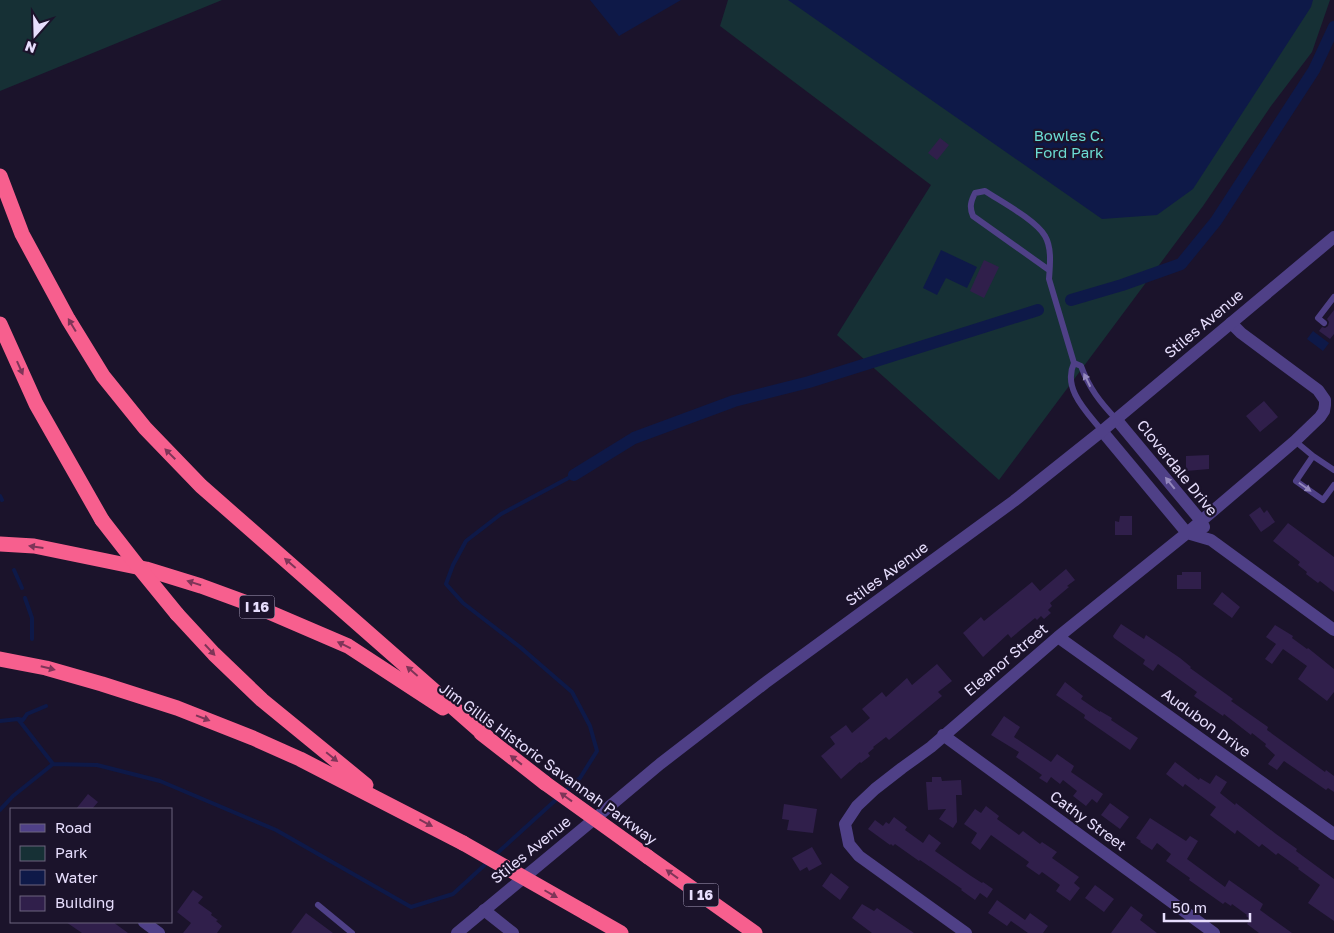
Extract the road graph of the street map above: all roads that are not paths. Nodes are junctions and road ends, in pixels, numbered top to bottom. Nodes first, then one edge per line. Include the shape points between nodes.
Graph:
1 (0, 176) edge
2 (1334, 237) edge
3 (1050, 270) junction
4 (1334, 297) edge
5 (1230, 323) junction
6 (1324, 323) dead end
7 (0, 324) edge
8 (1074, 362) junction
9 (1116, 419) junction
10 (1102, 431) junction
11 (1296, 441) junction
12 (1313, 456) junction
13 (1334, 470) edge
14 (1334, 485) edge
15 (1201, 521) junction
16 (1187, 533) junction
17 (1211, 540) junction
18 (0, 544) edge
19 (1334, 630) edge
20 (1058, 637) junction
21 (0, 659) edge
22 (943, 735) junction
23 (488, 738) junction
24 (388, 803) junction
25 (1334, 834) edge
26 (318, 905) dead end
27 (484, 910) junction
28 (145, 923) edge
29 (159, 933) edge
30 (352, 933) edge
31 (457, 933) edge
32 (513, 933) edge
33 (621, 933) edge
34 (755, 933) edge
35 (966, 933) edge
36 (1214, 933) edge

23 -> 1 highway via 201,486 144,428 103,376 68,319 22,234
2 - 5 street, Stiles Avenue
3 - 3 lane via 1050,253 1044,236 1032,222 985,191 976,193 971,201 973,216
3 - 8 lane via 1049,279
4 - 6 lane via 1318,318
5 - 9 street, Stiles Avenue
5 - 11 street, Eleanor Street via 1322,395 1325,405 1320,417
7 -> 24 highway, bridge via 36,404 102,520 137,565 214,654 262,700
9 -> 8 lane via 1086,381 1081,366
8 - 10 lane via 1071,384 1077,399
9 - 10 street, Stiles Avenue
15 -> 9 street, Cloverdale Drive
10 - 16 street
10 - 27 street, Stiles Avenue via 1014,501 660,764
11 - 12 lane
11 - 15 street, Eleanor Street
12 - 13 lane
12 -> 14 lane via 1296,481 1323,500
15 - 16 street, Eleanor Street
15 - 17 street, Cloverdale Drive
16 - 17 street, Cloverdale Drive
16 - 20 street, Eleanor Street
17 - 19 street, Cloverdale Drive
23 -> 18 highway, Jim Gillis Historic Savannah Parkway / I 16 via 348,646 250,604 146,569 34,546
20 - 22 street, Eleanor Street
20 - 25 street, Audubon Drive
21 -> 24 highway via 46,668 177,708 300,759
22 - 35 street, Eleanor Street via 857,806 845,824 850,844 859,856
22 - 36 street, Cathy Street
34 -> 23 highway, Jim Gillis Historic Savannah Parkway / I 16, bridge
24 -> 33 highway, bridge
26 - 30 lane
27 - 31 street, Stiles Avenue
27 - 32 street
28 - 29 street

